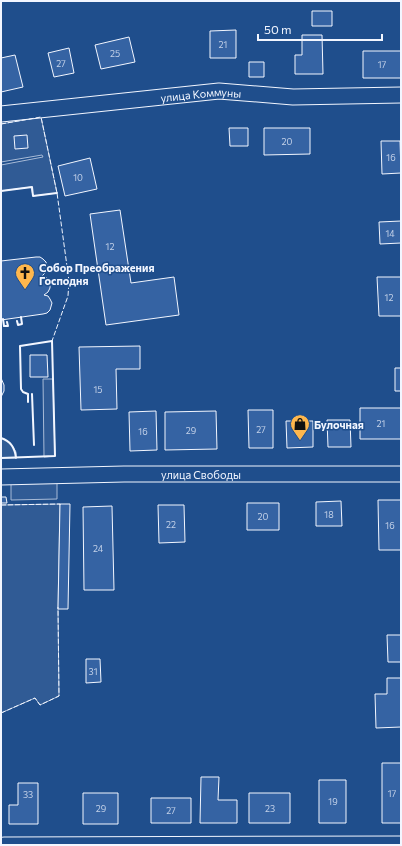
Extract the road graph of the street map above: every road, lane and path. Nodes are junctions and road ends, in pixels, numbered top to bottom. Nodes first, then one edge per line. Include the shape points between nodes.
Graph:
1 (401, 95) edge
2 (1, 114) edge
3 (401, 474) edge
4 (1, 477) edge
5 (401, 844) edge
6 (4, 845) edge

1 - 2 street, улица Коммуны via 293,97 219,91
3 - 4 street, улица Свободы via 124,474
5 - 6 street

